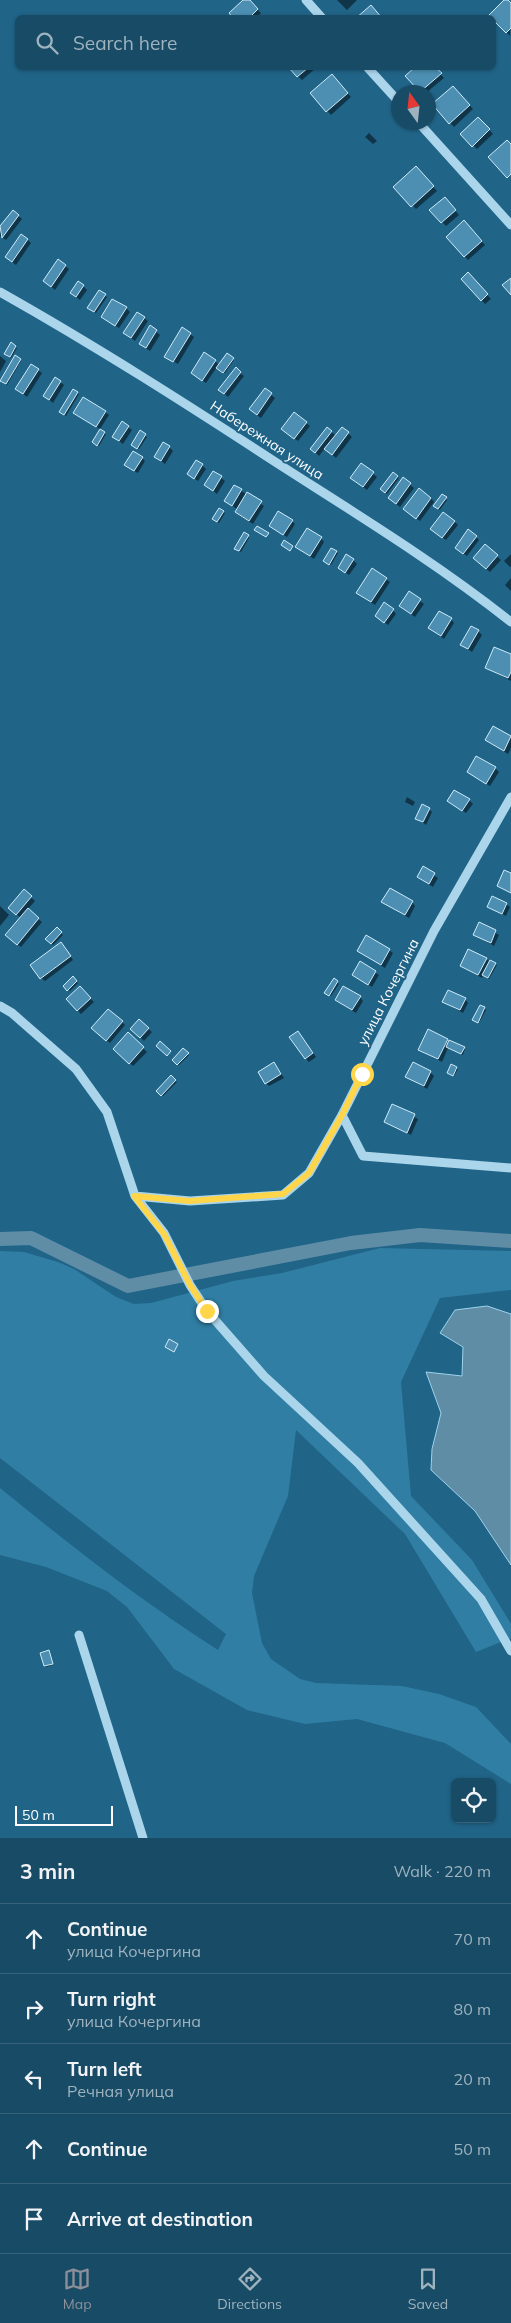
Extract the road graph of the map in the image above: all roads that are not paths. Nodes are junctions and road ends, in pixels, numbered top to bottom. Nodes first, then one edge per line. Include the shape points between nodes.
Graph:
1 (306, 0) edge
2 (319, 15) edge
3 (370, 70) edge
4 (391, 93) edge
5 (425, 130) edge
6 (511, 225) edge
7 (0, 292) edge
8 (511, 622) edge
9 (511, 797) edge
10 (0, 1006) edge
11 (342, 1115) junction
12 (511, 1168) edge
13 (134, 1196) junction
14 (79, 1635) dead end
15 (511, 1651) edge
16 (142, 1838) edge

1 - 2 street
3 - 4 street
5 - 6 street
7 - 8 street, Набережная улица via 183,402 370,522
9 - 11 street, улица Кочергина via 434,931
10 - 13 street via 76,1069 107,1112
11 - 12 street via 363,1156
11 - 13 street, улица Кочергина via 309,1173 283,1194 190,1201
13 - 15 street via 164,1234 207,1311 264,1376 358,1463 481,1599
14 - 16 street

